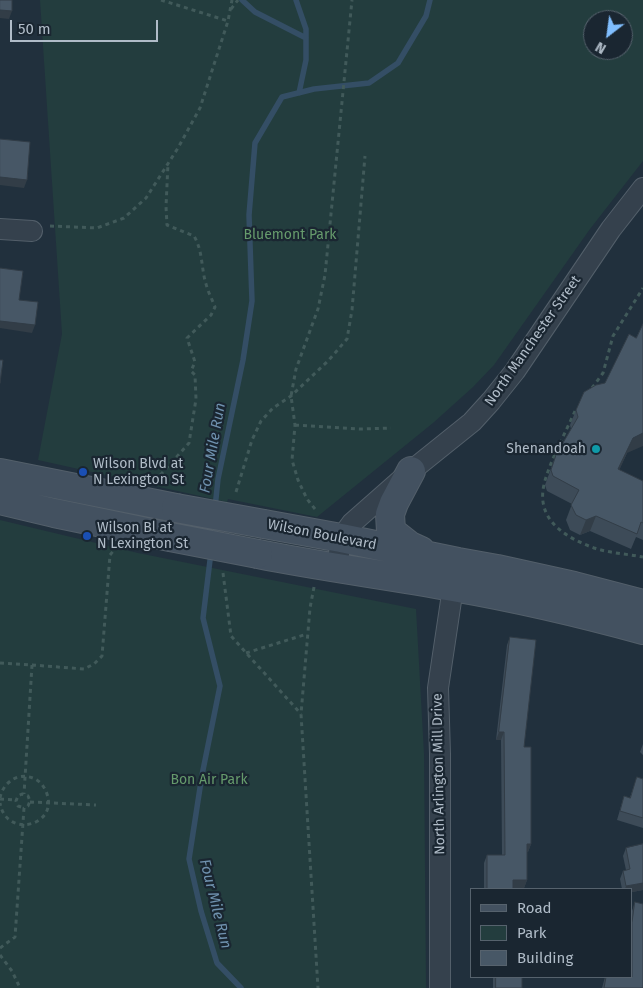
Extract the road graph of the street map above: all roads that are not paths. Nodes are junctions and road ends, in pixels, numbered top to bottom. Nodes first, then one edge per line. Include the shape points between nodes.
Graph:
1 (643, 188) edge
2 (0, 230) edge
3 (32, 231) road end
4 (411, 471) junction
5 (0, 473) edge
6 (0, 500) edge
7 (341, 538) junction
8 (337, 569) junction
9 (449, 569) junction
10 (643, 604) edge
11 (643, 630) edge
12 (440, 988) edge

1 - 4 street, North Manchester Street via 501,389 472,422
2 - 3 street
4 - 7 street, North Manchester Street via 352,523
4 - 9 main road via 390,514 391,531
5 - 7 main road, Wilson Boulevard, bridge
6 - 8 main road, Wilson Boulevard, bridge via 54,514
7 - 8 street
7 - 9 main road, Wilson Boulevard
8 - 9 main road, Wilson Boulevard
9 - 10 main road, Wilson Boulevard via 507,571
9 - 11 main road, Wilson Boulevard via 554,608
9 - 12 street, North Arlington Mill Drive via 438,688

